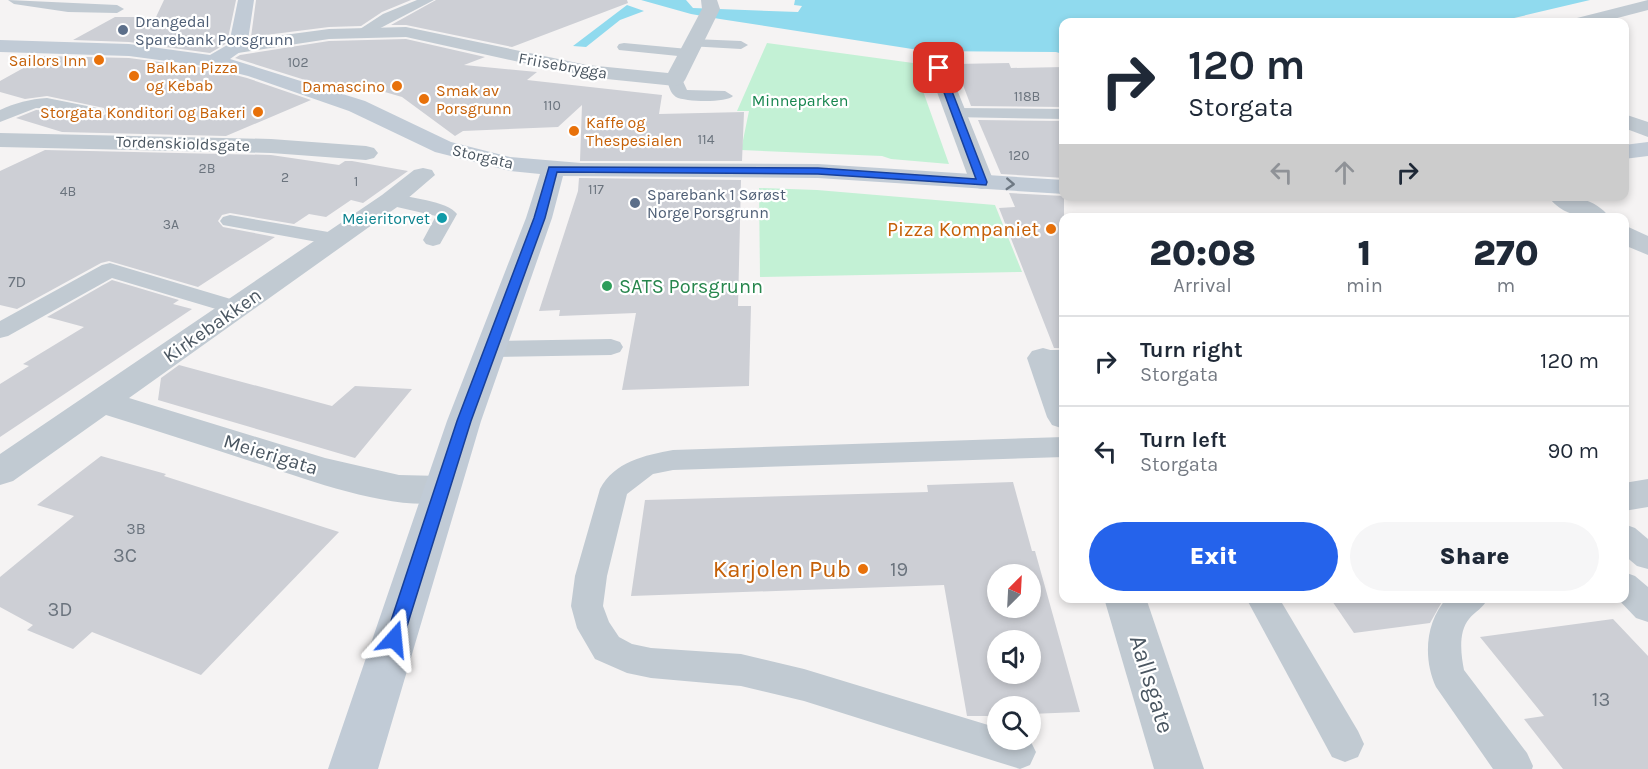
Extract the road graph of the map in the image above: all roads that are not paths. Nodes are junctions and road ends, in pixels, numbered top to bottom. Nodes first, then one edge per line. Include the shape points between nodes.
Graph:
1 (14, 0) edge
2 (246, 0) edge
3 (428, 0) edge
4 (1648, 4) edge
5 (708, 6) edge
6 (117, 9) dead end
7 (1597, 18) edge
8 (364, 32) junction
9 (741, 45) dead end
10 (0, 46) edge
11 (238, 47) junction
12 (624, 47) dead end
13 (691, 48) junction
14 (213, 61) junction
15 (936, 62) dead end
16 (675, 80) junction
17 (725, 96) dead end
18 (96, 113) dead end
19 (956, 113) junction
20 (1059, 114) edge
21 (0, 117) edge
22 (1629, 122) edge
23 (1648, 130) edge
24 (0, 140) edge
25 (1648, 149) edge
26 (1629, 151) edge
27 (366, 153) dead end
28 (553, 169) junction
29 (423, 174) dead end
30 (982, 182) junction
31 (1059, 187) edge
32 (391, 200) junction
33 (1568, 201) edge
34 (1589, 213) edge
35 (230, 221) dead end
36 (1629, 237) edge
37 (334, 238) junction
38 (433, 240) dead end
39 (1648, 247) edge
40 (236, 308) junction
41 (0, 331) edge
42 (611, 347) dead end
43 (490, 349) junction
44 (1053, 358) edge
45 (1059, 390) edge
46 (103, 402) junction
47 (1059, 447) edge
48 (0, 472) edge
49 (441, 490) junction
50 (1648, 493) edge
51 (1629, 496) edge
52 (1629, 540) edge
53 (1648, 556) edge
54 (1648, 568) edge
55 (1629, 570) edge
56 (1629, 590) edge
57 (1127, 603) edge
58 (1265, 603) edge
59 (1466, 603) edge
60 (1648, 608) edge
61 (1345, 744) dead end
62 (1017, 752) dead end
63 (1514, 766) dead end
64 (352, 769) edge
65 (1179, 769) edge

1 - 6 lane via 68,8
2 - 11 street
3 - 8 lane, Friisebrygga via 387,17
4 - 7 street
5 - 13 street
8 - 11 street, Friisebrygga
8 - 16 street, Friisebrygga via 425,35 578,70
9 - 13 lane
10 - 14 street, Storgata via 129,50
11 - 14 street
12 - 13 lane
13 - 16 street
14 - 28 street, Storgata via 349,103 442,147 510,164
15 - 19 street
16 - 17 lane via 684,95
18 - 21 lane via 42,101
19 - 20 lane
19 - 30 street
22 - 23 street
24 - 27 street, Tordenskioldsgate via 259,145
25 - 26 street
28 - 30 street, Storgata via 818,171
28 - 43 street
29 - 32 street, Kirkebakken
30 -> 31 street, Storgata
32 - 37 street, Kirkebakken
32 - 38 lane via 447,214
33 - 34 street
35 - 37 lane
36 - 39 street
37 - 40 street, Kirkebakken
40 - 41 lane via 110,270
40 - 46 street, Kirkebakken
42 - 43 lane
43 - 49 street
44 - 45 street
46 - 48 street, Kirkebakken
46 - 49 street, Meierigata via 324,471 399,489
47 - 62 lane via 673,460 645,465 614,489 591,576 587,606 594,628 607,648 627,658 741,670 783,680
49 - 64 street
50 - 51 street
52 - 53 lane
54 - 55 lane
56 - 60 lane
57 - 65 street, Aallsgate
58 - 61 lane
59 - 63 lane via 1456,610 1446,632 1444,656 1448,676

